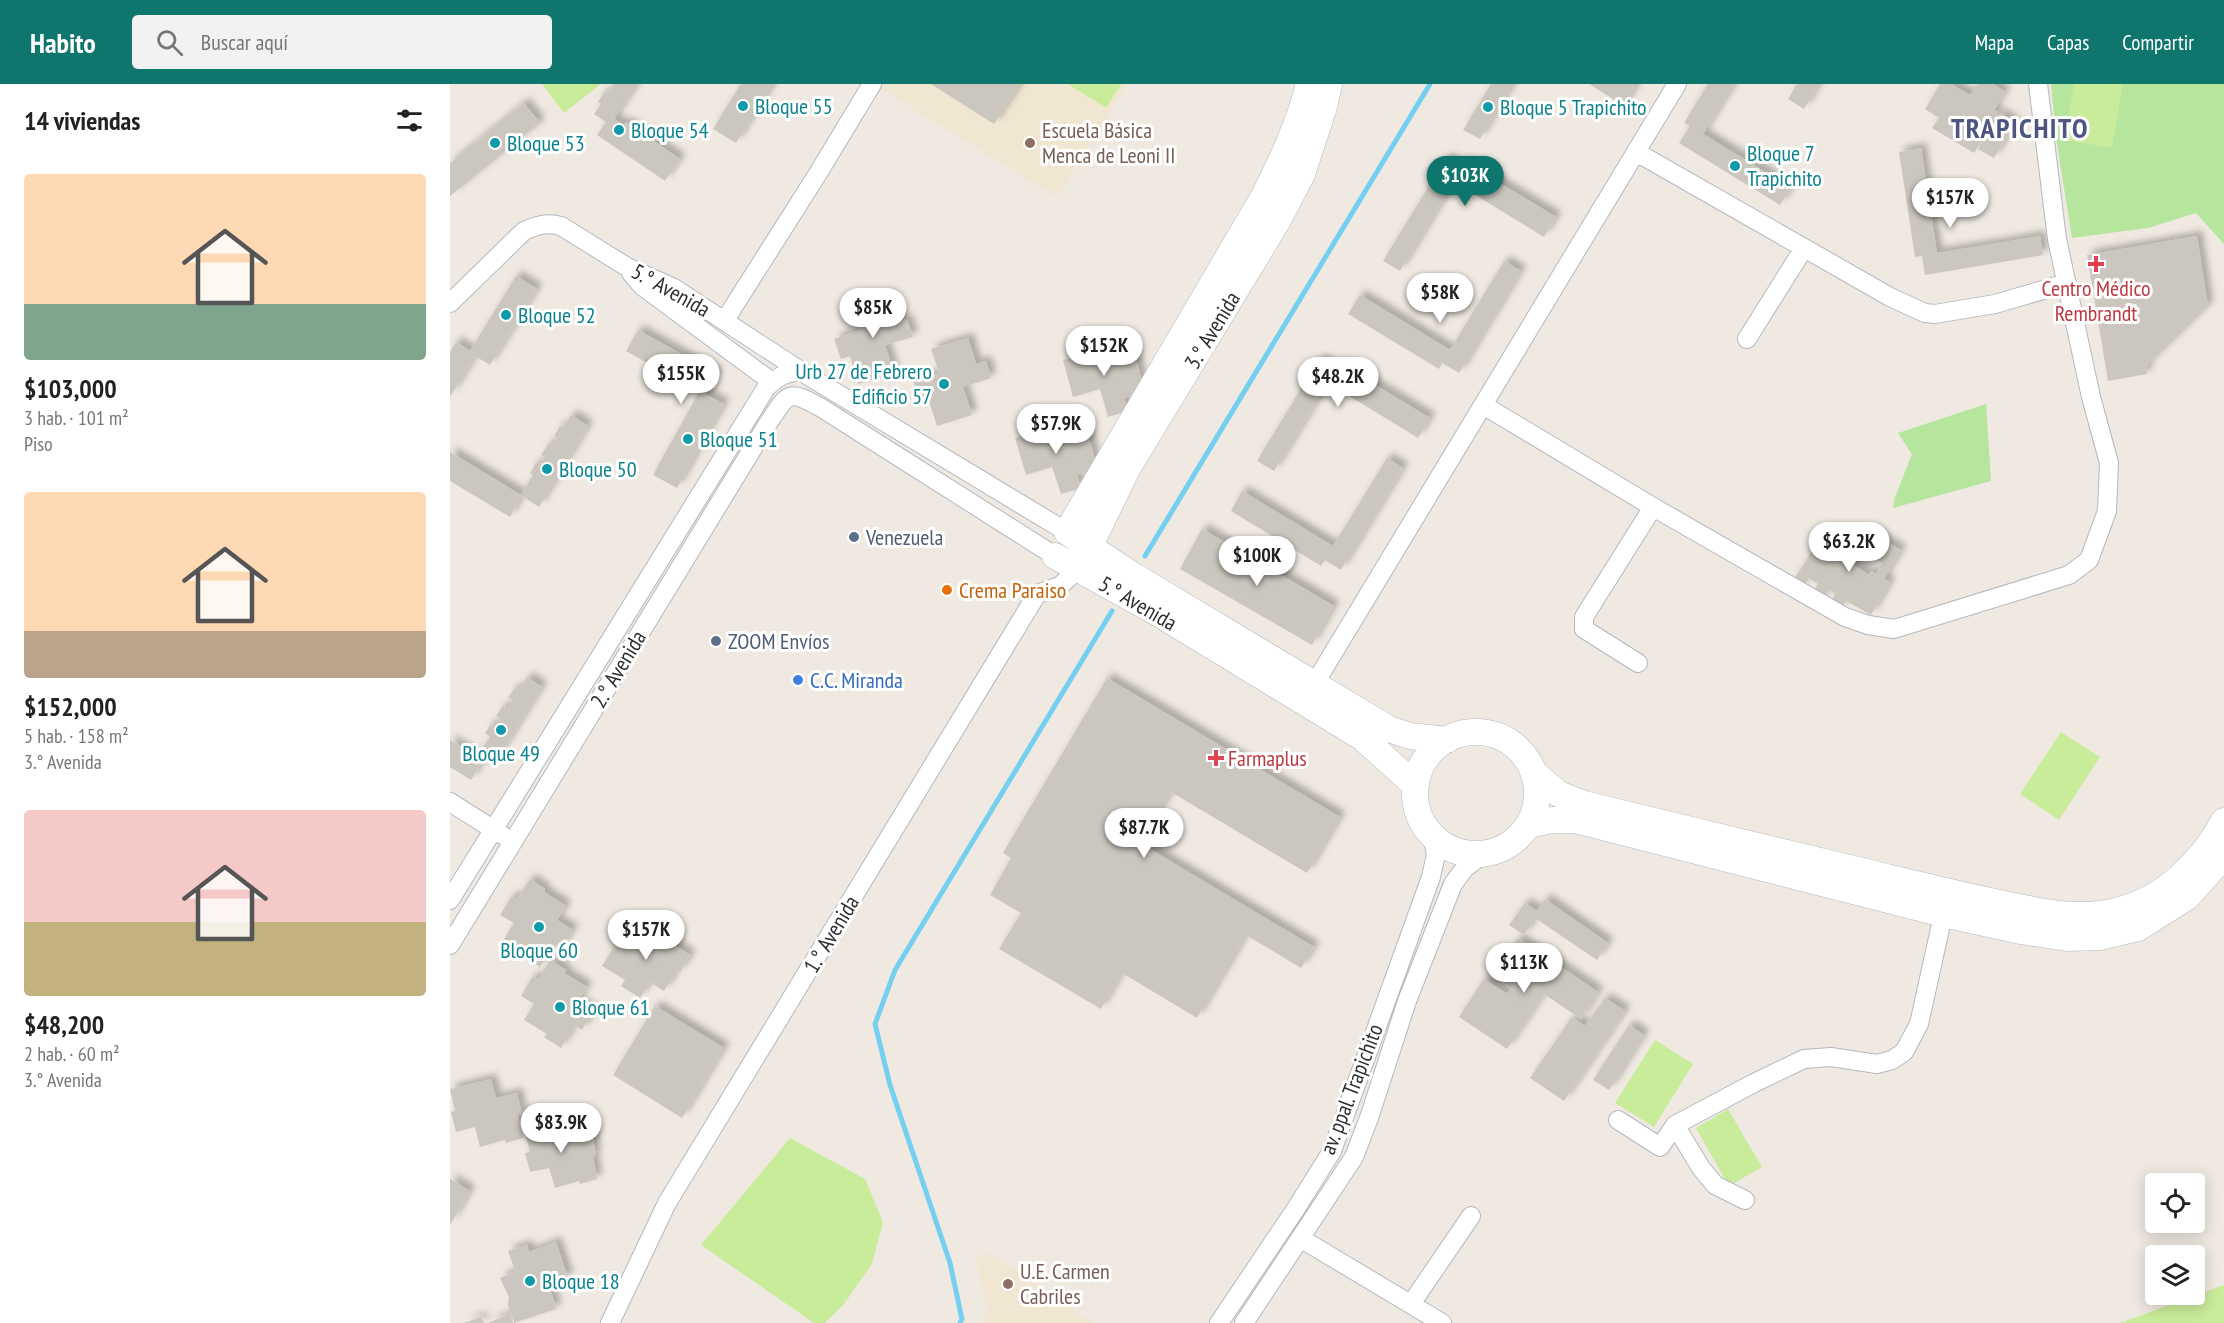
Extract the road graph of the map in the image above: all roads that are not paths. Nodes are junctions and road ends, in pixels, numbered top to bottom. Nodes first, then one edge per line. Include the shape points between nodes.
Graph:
1 (872, 84) edge
2 (1309, 84) edge
3 (1329, 84) edge
4 (1677, 84) edge
5 (2038, 84) edge
6 (1636, 152) junction
7 (1803, 248) junction
8 (627, 267) junction
9 (2067, 283) junction
10 (450, 303) edge
11 (725, 320) junction
12 (1747, 339) dead end
13 (800, 371) junction
14 (772, 382) junction
15 (791, 396) joint
16 (1483, 405) junction
17 (1653, 507) junction
18 (1066, 532) junction
19 (1090, 546) junction
20 (1055, 556) joint
21 (1078, 568) junction
22 (1638, 663) dead end
23 (1315, 683) junction
24 (1447, 740) junction
25 (1534, 773) junction
26 (1416, 786) junction
27 (450, 802) edge
28 (2224, 821) edge
29 (1528, 825) junction
30 (493, 829) junction
31 (1432, 835) junction
32 (513, 842) junction
33 (1485, 853) junction
34 (2224, 856) edge
35 (450, 900) edge
36 (1946, 903) junction
37 (450, 945) edge
38 (1618, 1120) dead end
39 (1675, 1125) junction
40 (1745, 1200) dead end
41 (1295, 1210) junction
42 (1471, 1216) dead end
43 (1311, 1221) junction
44 (1300, 1238) junction
45 (1412, 1304) junction
46 (610, 1323) edge
47 (1219, 1323) edge
48 (1244, 1323) edge
49 (1442, 1323) edge

1 - 11 street
2 - 18 street, 3.° Avenida via 1287,149 1263,196
3 - 19 street, 3.° Avenida via 1302,174 1127,469
4 - 6 street
5 - 9 street
6 - 7 street
6 - 16 street
7 - 9 street via 1925,313 1995,304
7 - 12 street
8 - 10 street, 5.° Avenida via 561,226 537,225 512,241
8 - 11 street, 5.° Avenida via 674,288
8 - 14 street via 642,286
9 - 17 street via 2088,387 2109,464 2107,512 2089,560 2069,575 1894,629 1869,625 1845,617
11 - 13 street, 5.° Avenida
13 - 14 street via 787,372
13 - 18 street, 5.° Avenida
14 - 30 street
15 - 20 street, 5.° Avenida via 820,407
15 - 32 street, 2.° Avenida via 767,424
16 - 17 street
16 - 23 street
17 - 22 street via 1583,623 1584,629
18 - 19 street, 5.° Avenida
19 - 21 street, 3.° Avenida
19 - 23 street, 5.° Avenida
20 - 21 street, 5.° Avenida
21 - 26 street, 5.° Avenida via 1363,738
21 - 46 street, 1.° Avenida via 1060,586 1037,594 667,1203
23 - 24 street, 5.° Avenida via 1389,729
24 - 25 street via 1461,734 1491,733 1518,748
24 - 26 street via 1426,759
25 - 29 street via 1537,791
25 - 36 street via 1559,794 1584,804
26 - 31 street via 1418,811
27 - 30 street
28 - 36 street via 2200,857 2180,877 2148,899 2121,910 2090,916 2059,915
29 - 33 street via 1502,848
29 - 36 street via 1575,820
30 - 32 street
30 - 35 street
31 - 33 street via 1451,848
31 - 41 street, av. ppal. Trapichito via 1436,854 1431,878 1332,1151
32 - 37 street, 2.° Avenida
33 - 43 street, av. ppal. Trapichito via 1465,868 1453,885 1407,1001 1354,1157
34 - 36 street via 2187,897 2138,928 2099,937 2056,936
36 - 39 street via 1918,1024 1904,1052 1876,1064 1831,1057 1804,1059
38 - 39 street via 1660,1147
39 - 40 street via 1715,1185
41 - 43 street
41 - 47 street, av. ppal. Trapichito
42 - 45 street
43 - 44 street, av. ppal. Trapichito
44 - 45 street
44 - 48 street, av. ppal. Trapichito
45 - 49 street

